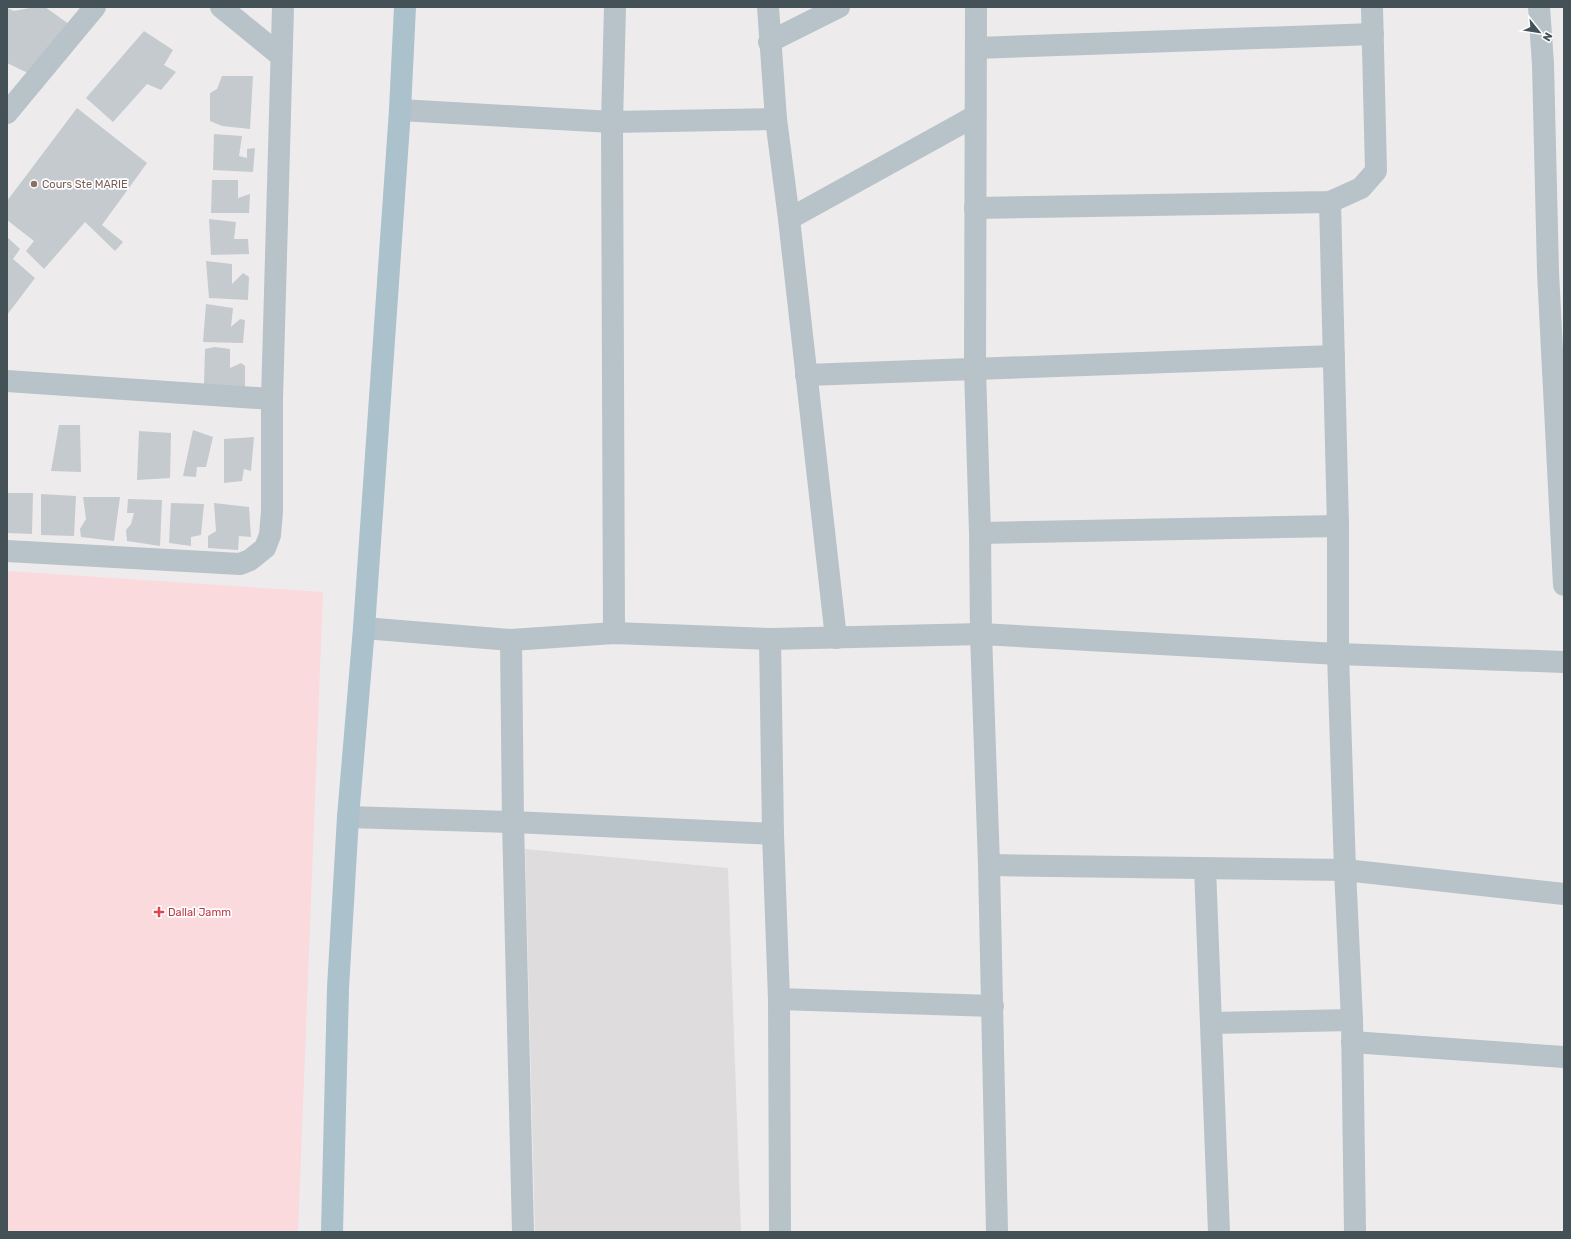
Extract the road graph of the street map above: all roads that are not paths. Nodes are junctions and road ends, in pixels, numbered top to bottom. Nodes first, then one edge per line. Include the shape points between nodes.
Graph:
1 (95, 7) edge
2 (221, 7) edge
3 (282, 7) edge
4 (405, 7) edge
5 (615, 7) edge
6 (768, 7) edge
7 (839, 7) edge
8 (976, 7) edge
9 (1372, 7) edge
10 (1539, 7) edge
11 (1373, 34) junction
12 (769, 42) junction
13 (976, 48) junction
14 (281, 56) junction
15 (400, 110) junction
16 (7, 113) edge
17 (976, 116) junction
18 (776, 119) junction
19 (612, 122) junction
20 (1330, 202) junction
21 (975, 208) junction
22 (789, 220) junction
23 (1334, 356) junction
24 (975, 369) junction
25 (806, 375) junction
26 (7, 380) edge
27 (272, 399) junction
28 (1338, 526) junction
29 (980, 533) junction
30 (7, 552) edge
31 (1564, 585) edge
32 (364, 628) junction
33 (614, 633) junction
34 (980, 634) junction
35 (836, 638) junction
36 (770, 639) junction
37 (511, 640) junction
38 (1338, 654) junction
39 (1564, 662) edge
40 (348, 817) junction
41 (513, 822) junction
42 (773, 834) junction
43 (989, 865) junction
44 (1205, 868) junction
45 (1345, 870) junction
46 (1564, 894) edge
47 (779, 999) junction
48 (992, 1006) junction
49 (1352, 1020) junction
50 (1211, 1023) junction
51 (1352, 1042) junction
52 (1564, 1057) edge
53 (332, 1232) edge
54 (523, 1232) edge
55 (780, 1232) edge
56 (997, 1232) edge
57 (1218, 1232) edge
58 (1355, 1232) edge

1 - 16 street
2 - 14 street
3 - 14 street
4 - 15 main road
5 - 19 street
6 - 12 street
7 - 12 street
8 - 13 street
9 - 11 street
10 - 31 street
11 - 13 street
11 - 20 street via 1376,171 1361,188
12 - 18 street
13 - 17 street
14 - 27 street
15 - 19 street
15 - 32 main road
17 - 21 street
17 - 22 street
18 - 19 street
18 - 22 street
19 - 33 street
20 - 21 street
20 - 23 street
21 - 24 street
22 - 25 street
23 - 24 street
23 - 28 street
24 - 25 street
24 - 29 street
25 - 35 street
26 - 27 street
27 - 30 street via 270,535 265,548 250,560 240,564 229,564
28 - 29 street
28 - 38 street
29 - 34 street
32 - 37 street
32 - 40 main road
33 - 36 street
33 - 37 street
34 - 35 street
34 - 38 street
34 - 43 street
35 - 36 street
36 - 42 street
37 - 41 street
38 - 39 street
38 - 45 street
40 - 41 street
40 - 53 main road via 338,988
41 - 42 street
41 - 54 street
42 - 47 street
43 - 44 street
43 - 48 street
44 - 45 street
44 - 50 street
45 - 46 street
45 - 49 street
47 - 48 street
47 - 55 street
48 - 56 street
49 - 50 street
49 - 51 street
50 - 57 street
51 - 52 street
51 - 58 street

